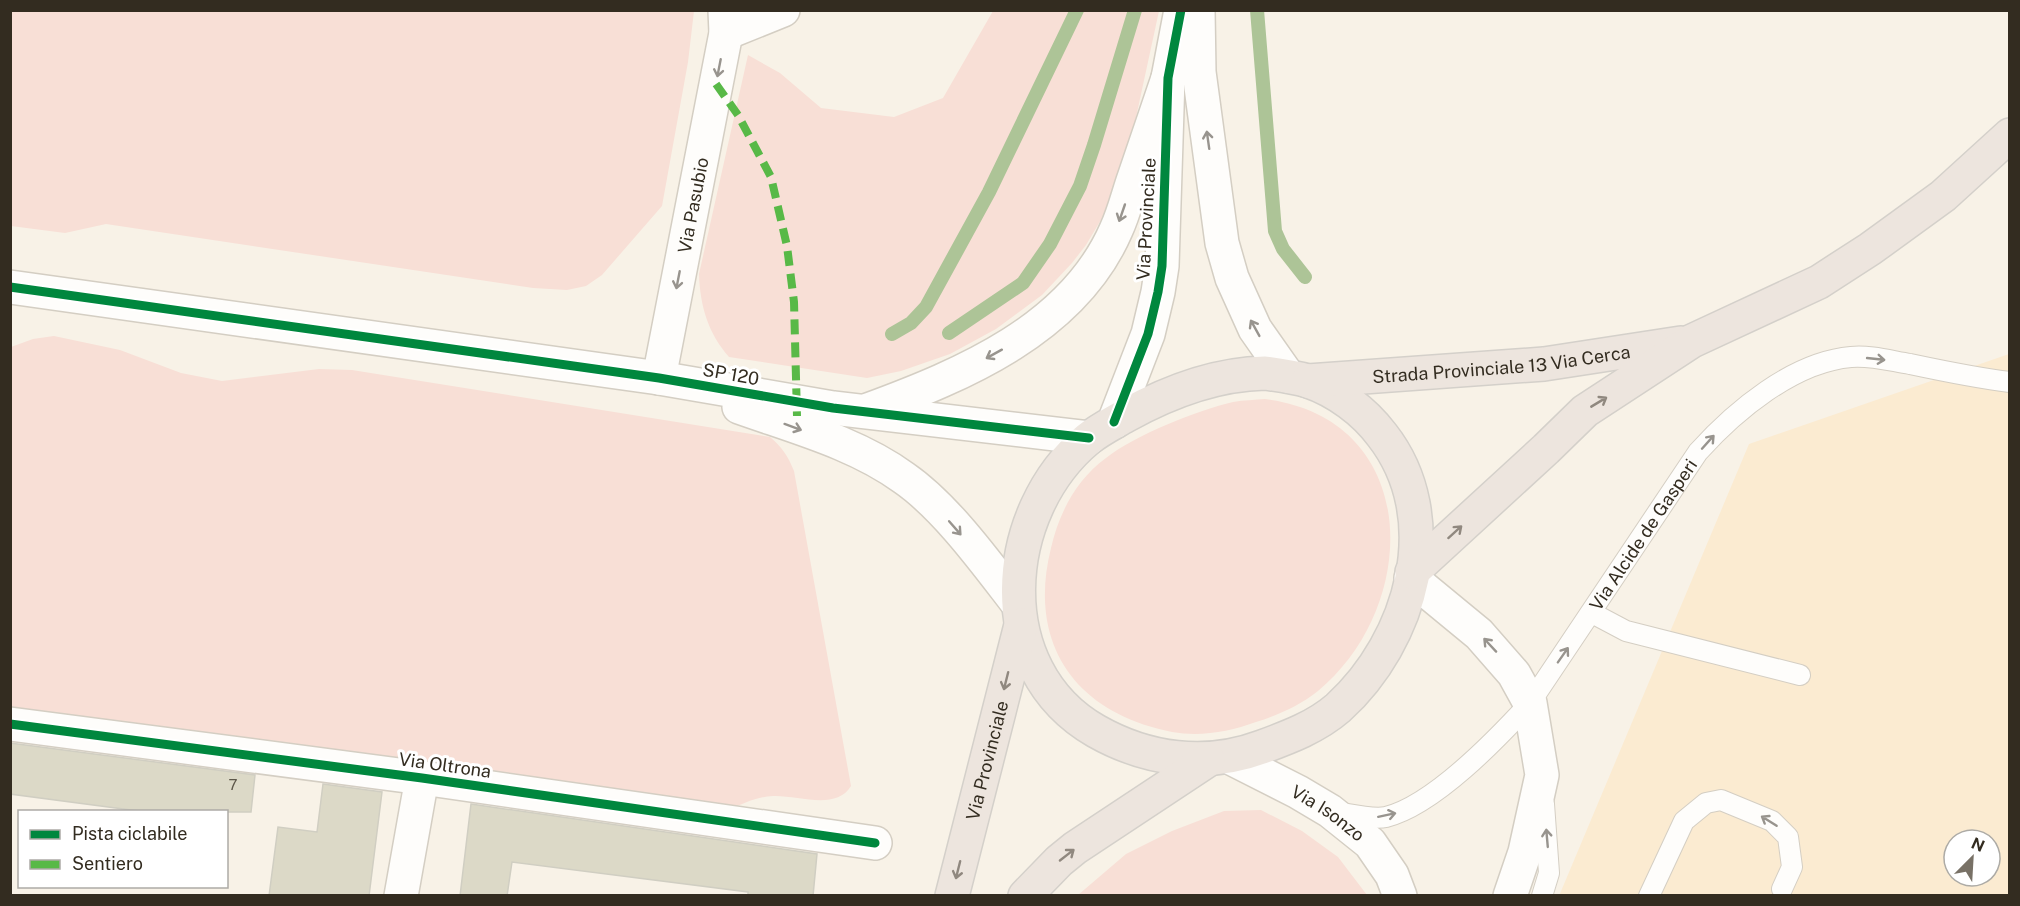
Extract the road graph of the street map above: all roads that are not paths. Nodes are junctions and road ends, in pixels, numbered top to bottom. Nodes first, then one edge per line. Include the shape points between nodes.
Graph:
1 (783, 10) edge
2 (1181, 10) edge
3 (1198, 10) edge
4 (726, 22) edge
5 (1168, 78) junction
6 (2010, 135) edge
7 (10, 287) edge
8 (1692, 341) junction
9 (659, 378) junction
10 (1298, 379) junction
11 (2010, 382) edge
12 (864, 412) junction
13 (1101, 430) junction
14 (1412, 575) junction
15 (1592, 613) junction
16 (1020, 614) junction
17 (1800, 675) dead end
18 (1530, 703) junction
19 (10, 724) edge
20 (1219, 758) junction
21 (1542, 775) junction
22 (422, 778) junction
23 (1330, 811) junction
24 (875, 843) dead end
25 (1782, 889) dead end
26 (401, 896) edge
27 (952, 896) edge
28 (1025, 896) edge
29 (1400, 896) edge
30 (1510, 896) edge
31 (1542, 896) edge
32 (1649, 896) edge

1 - 4 street, Via Pasubio
2 - 5 street, Via Provinciale
10 -> 3 street via 1255,329 1232,278 1222,243 1199,72
4 -> 9 street, Via Pasubio
5 -> 12 street via 1117,229 1080,285 1011,345 953,377
5 - 13 street, Via Provinciale via 1158,291 1148,334
6 - 8 main road, Strada Provinciale 13 Via Cerca via 1943,196 1870,249 1819,282
7 - 9 street, SP 120
8 - 10 main road, Strada Provinciale 13 Via Cerca via 1544,364
14 -> 8 main road, Strada Provinciale 13 Via Cerca via 1585,411
9 - 12 street, SP 120
9 -> 16 street via 841,444 887,466 923,492 986,563
10 - 13 main road, Strada Provinciale 13 Via Cerca via 1265,374 1223,377 1167,395
10 - 14 main road, Strada Provinciale 13 Via Cerca via 1327,389 1362,413 1401,462 1416,523
15 -> 11 lane, Via Alcide de Gasperi via 1698,452 1722,426 1784,381 1817,364 1852,356
12 - 13 street, SP 120
13 - 16 main road, Strada Provinciale 13 Via Cerca via 1064,463 1040,498 1021,562
18 -> 14 street via 1514,674 1479,634
14 - 20 main road, Strada Provinciale 13 Via Cerca via 1401,617 1383,654 1337,709 1302,732 1249,752
15 - 17 lane via 1626,631
18 -> 15 lane, Via Alcide de Gasperi
16 - 20 main road, Strada Provinciale 13 Via Cerca via 1026,645 1044,683 1089,727 1126,745 1167,758
16 -> 27 main road, Via Provinciale
18 - 21 street
23 -> 18 lane, Via Alcide de Gasperi via 1383,818 1402,811 1453,777
19 - 22 street, Via Oltrona
20 - 23 street, Via Isonzo via 1298,792
28 -> 20 main road via 1075,848
21 - 30 street via 1525,852
31 -> 21 lane via 1550,873
22 - 24 street, Via Oltrona
22 - 26 street
23 - 29 street, Via Isonzo via 1370,843 1392,875
25 -> 32 lane via 1792,867 1788,837 1772,821 1721,800 1706,803 1684,821

